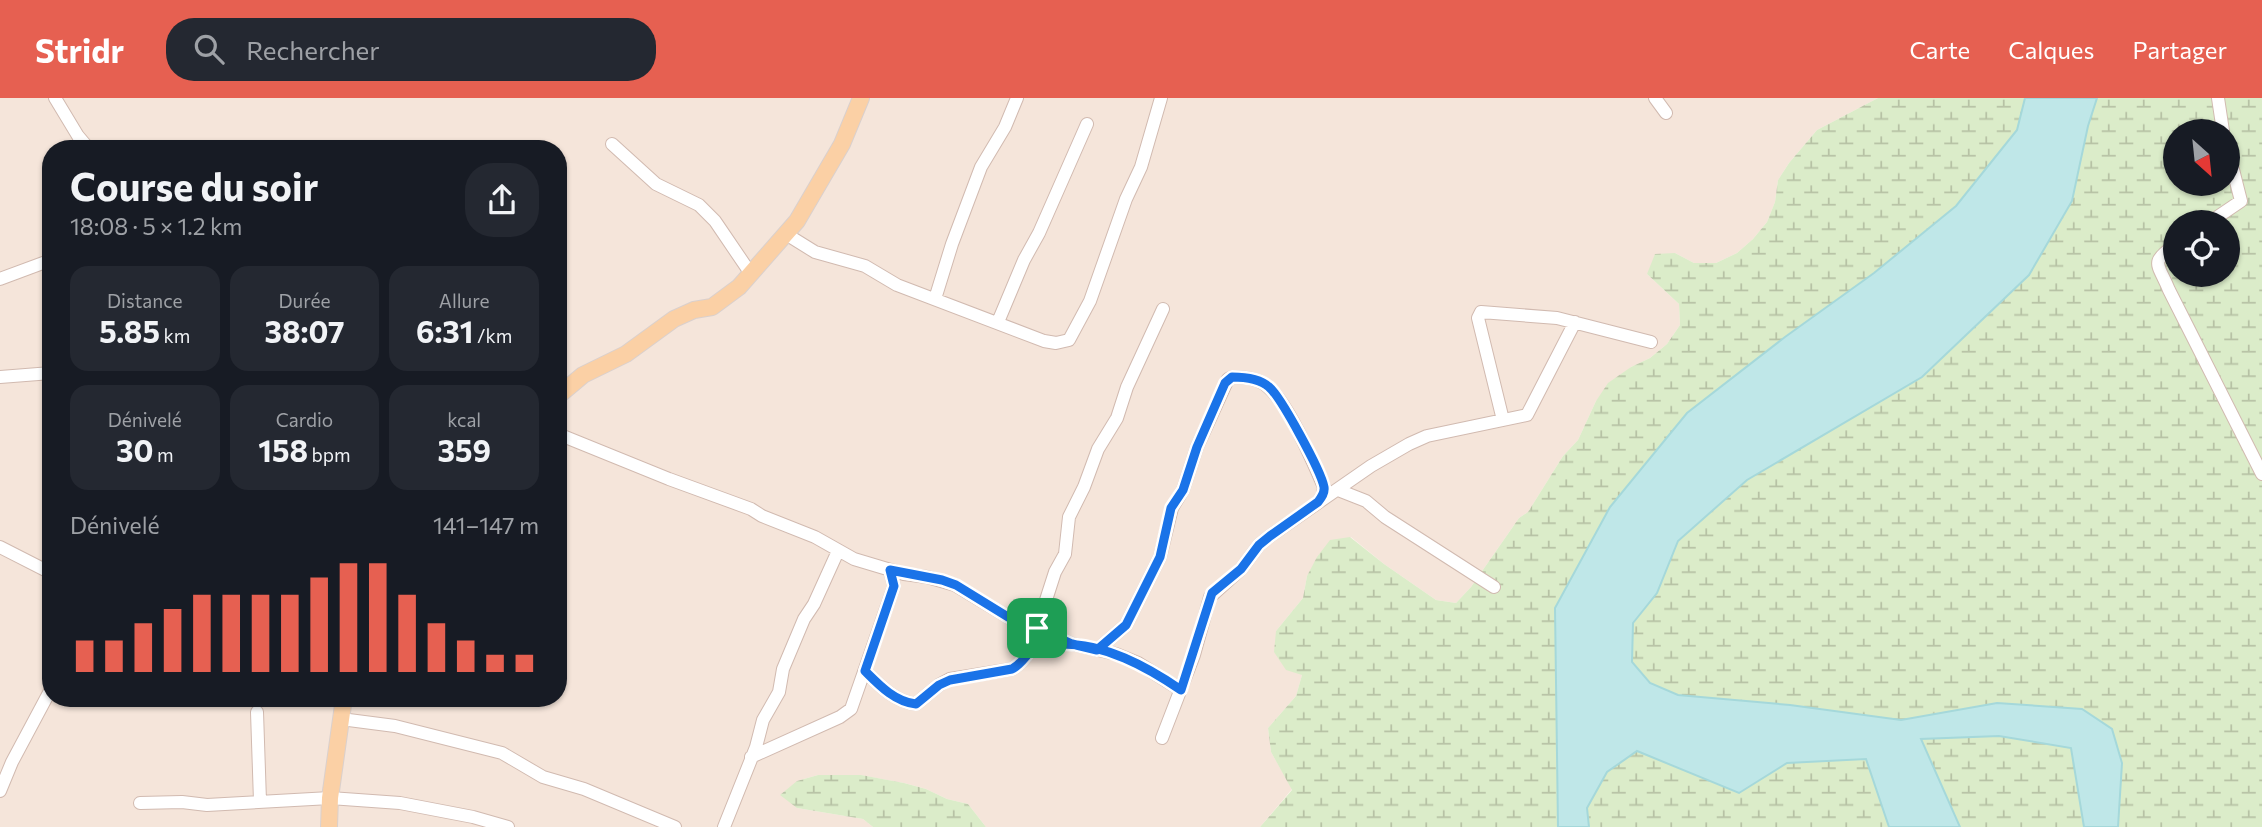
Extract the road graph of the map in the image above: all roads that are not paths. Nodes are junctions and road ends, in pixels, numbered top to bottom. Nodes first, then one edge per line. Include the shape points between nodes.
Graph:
1 (55, 98) edge
2 (861, 98) edge
3 (1017, 98) edge
4 (1161, 98) edge
5 (1655, 98) edge
6 (2217, 98) edge
7 (1667, 113) dead end
8 (2221, 119) edge
9 (1087, 124) dead end
10 (81, 140) edge
11 (612, 144) dead end
12 (2240, 196) edge
13 (2228, 210) edge
14 (786, 234) junction
15 (2163, 253) edge
16 (42, 263) edge
17 (2163, 273) edge
18 (751, 274) junction
19 (0, 279) edge
20 (2169, 287) edge
21 (935, 299) junction
22 (1163, 309) dead end
23 (998, 322) junction
24 (1575, 322) junction
25 (1651, 342) dead end
26 (42, 374) edge
27 (0, 377) edge
28 (567, 388) edge
29 (1503, 420) junction
30 (567, 438) edge
31 (2262, 474) edge
32 (1338, 490) junction
33 (1318, 502) junction
34 (0, 547) edge
35 (838, 551) junction
36 (42, 568) edge
37 (890, 570) junction
38 (1494, 587) dead end
39 (1037, 628) junction
40 (1072, 644) junction
41 (1097, 650) junction
42 (865, 671) junction
43 (1181, 690) junction
44 (42, 707) edge
45 (343, 707) edge
46 (257, 712) dead end
47 (341, 719) junction
48 (1162, 738) dead end
49 (0, 752) edge
50 (751, 757) junction
51 (12, 762) junction
52 (0, 791) edge
53 (330, 798) junction
54 (260, 801) junction
55 (140, 803) dead end
56 (329, 827) edge
57 (508, 827) edge
58 (675, 827) edge
59 (724, 827) edge

1 - 10 street
2 - 14 main road via 842,144
3 - 21 street via 981,167
4 - 23 street via 1141,167 1073,336 1063,343 1044,341
5 - 7 street
6 - 8 street
9 - 23 street
11 - 18 street via 656,184 699,205
12 - 13 street via 2241,201
14 - 18 main road
14 - 21 street via 815,252 865,266 897,285
15 - 17 street via 2158,262
16 - 19 street
18 - 28 main road via 712,307 674,319
20 - 31 street
21 - 23 street
22 - 39 street via 1069,517 1065,554
24 - 25 street
24 - 29 street via 1527,415
24 - 29 street via 1479,314
26 - 27 street
29 - 32 street via 1427,436
30 - 35 street via 751,509
32 - 33 street
32 - 38 street via 1366,500
33 - 41 street via 1324,487 1273,392 1258,381 1228,379 1183,490 1171,508 1160,557 1126,625
33 - 43 street via 1259,545 1241,569 1212,593
34 - 36 street
35 - 37 street
35 - 50 street via 804,619
37 - 39 street via 956,585 1008,617
37 - 42 street via 894,586
39 - 40 street
40 - 41 street
40 - 42 street via 1039,645 1012,669 950,680 916,704 888,692
41 - 43 street via 1138,663
42 - 50 street via 847,713
43 - 48 street
44 - 51 street
45 - 47 main road
46 - 54 street
47 - 53 main road
47 - 58 street via 395,726 502,753 543,777
49 - 51 street
50 - 59 street
51 - 52 street
53 - 54 street
53 - 56 main road
53 - 57 street via 400,803
54 - 55 street

